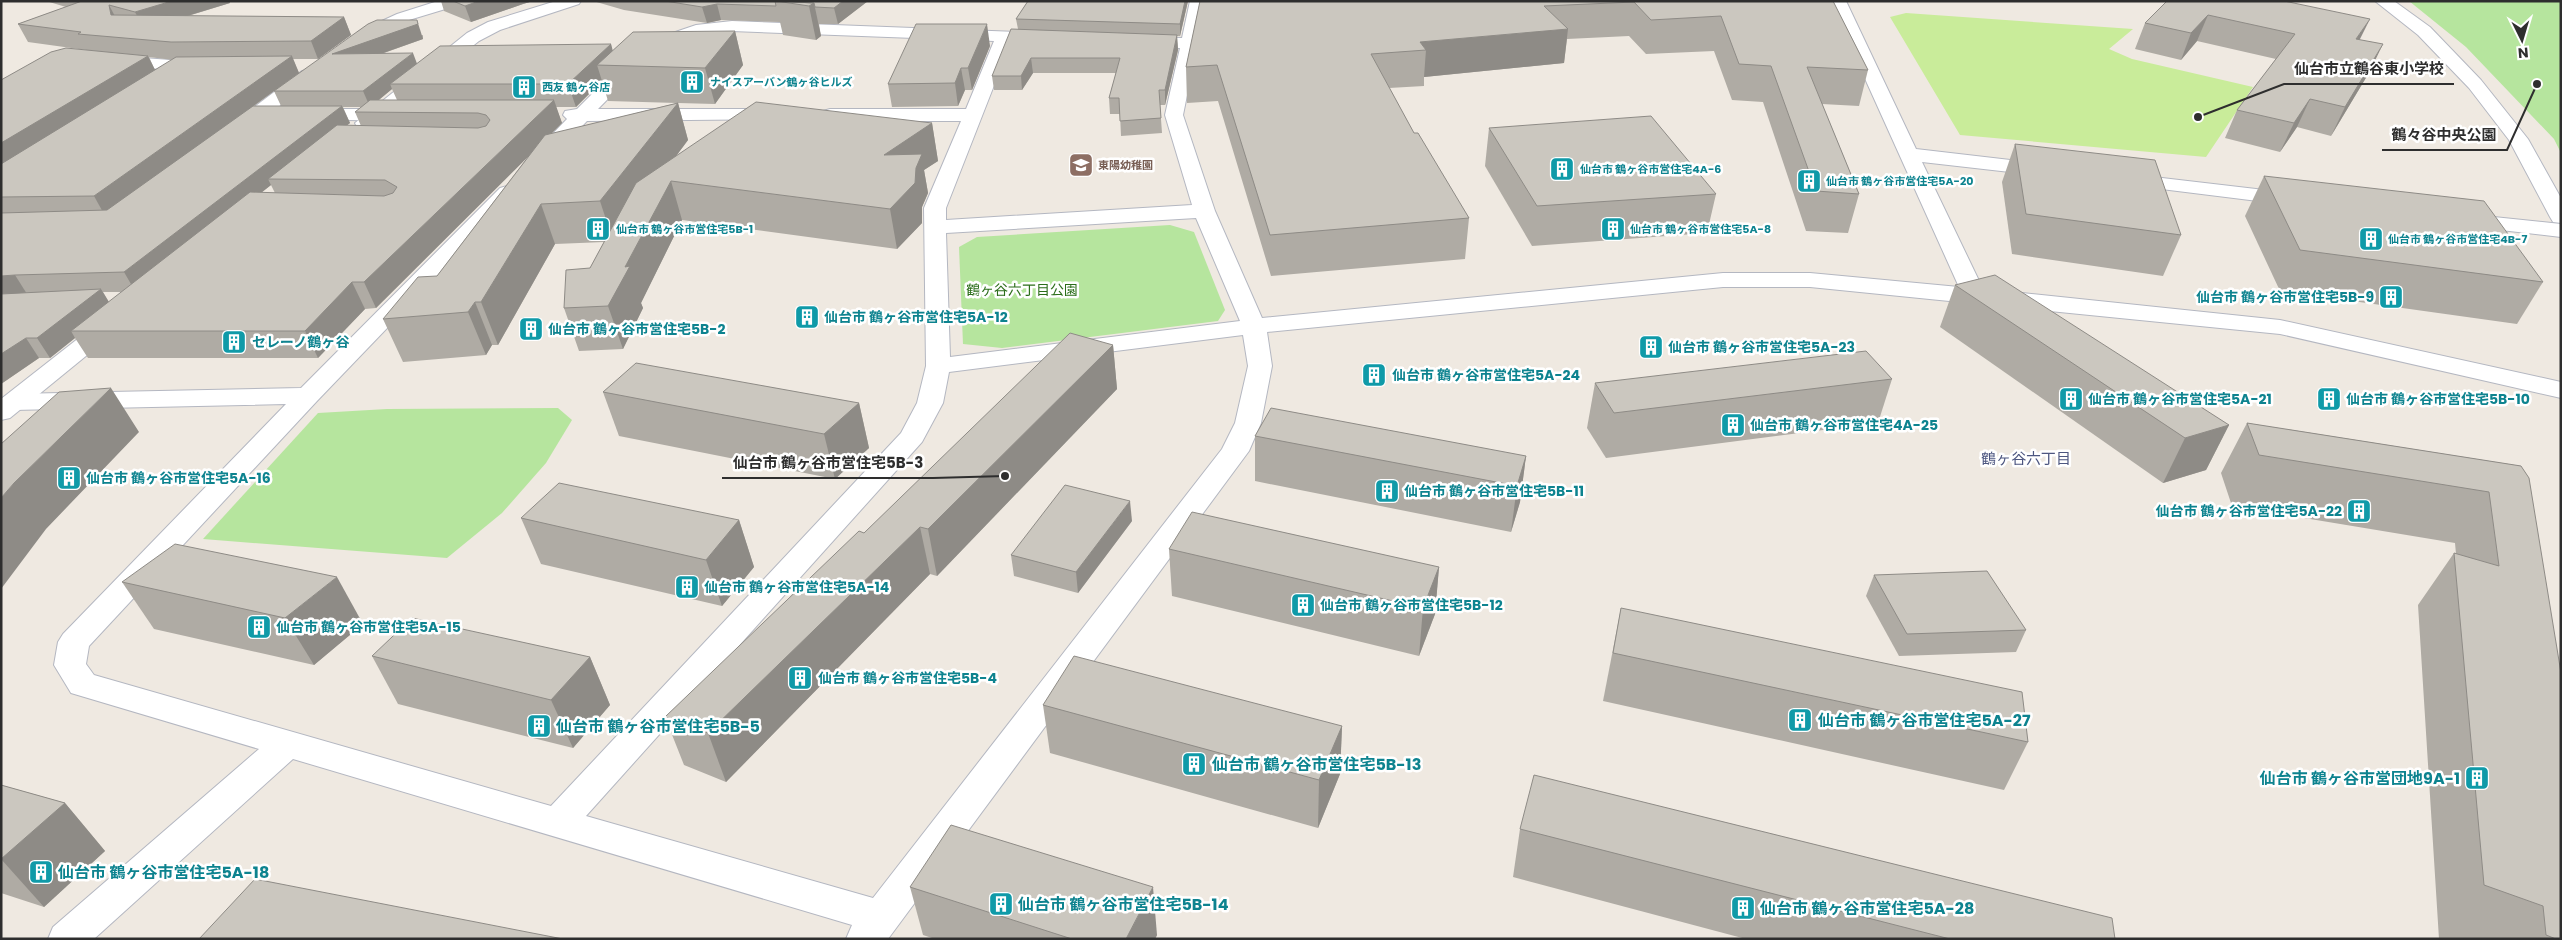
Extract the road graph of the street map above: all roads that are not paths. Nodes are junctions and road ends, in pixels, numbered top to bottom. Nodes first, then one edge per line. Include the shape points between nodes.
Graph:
1 (456, 1) edge
2 (573, 1) edge
3 (1198, 1) edge
4 (1838, 1) edge
5 (2383, 1) edge
6 (1004, 37) junction
7 (1072, 39) edge
8 (1121, 41) edge
9 (1188, 43) junction
10 (352, 45) edge
11 (94, 60) edge
12 (292, 66) edge
13 (180, 67) junction
14 (217, 67) edge
15 (155, 82) edge
16 (256, 115) junction
17 (375, 115) junction
18 (415, 115) edge
19 (553, 115) edge
20 (582, 115) junction
21 (792, 115) edge
22 (812, 115) edge
23 (971, 115) junction
24 (225, 138) edge
25 (346, 138) edge
26 (1908, 154) junction
27 (2066, 173) edge
28 (2105, 178) edge
29 (2312, 202) edge
30 (1204, 211) junction
31 (2561, 217) edge
32 (2450, 218) edge
33 (935, 228) junction
34 (2561, 231) edge
35 (1974, 295) junction
36 (125, 312) edge
37 (1254, 326) junction
38 (938, 366) junction
39 (2561, 390) edge
40 (308, 396) junction
41 (7, 407) edge
42 (287, 744) junction
43 (558, 823) junction
44 (873, 928) edge
45 (67, 939) edge

1 - 10 street via 403,18 367,34
2 - 17 street via 501,23 473,37
3 - 9 street
4 - 26 street
5 - 31 street via 2424,31 2475,84 2518,139
6 - 7 street
6 - 20 street via 776,21 702,29 649,47
6 - 23 street
8 - 9 street
9 - 30 street via 1174,115
11 - 13 street
12 - 16 street via 321,66
13 - 14 street
13 - 15 street
16 - 17 street
16 - 24 street
17 - 18 street
17 - 25 street
19 - 20 street
20 - 21 street
20 - 40 street
22 - 23 street
23 - 33 street via 934,208
26 - 27 street
26 - 35 street
28 - 29 street
30 - 33 street
30 - 37 street
32 - 34 street
33 - 38 street
35 - 37 street via 1810,280 1723,280
35 - 39 street via 2280,327
36 - 41 street
37 - 38 street
37 - 44 street via 1260,366 1248,423 1235,451
38 - 43 street via 930,403 913,436
40 - 41 street
40 - 42 street via 74,642 70,665 83,684
42 - 43 street
42 - 45 street
43 - 44 street

